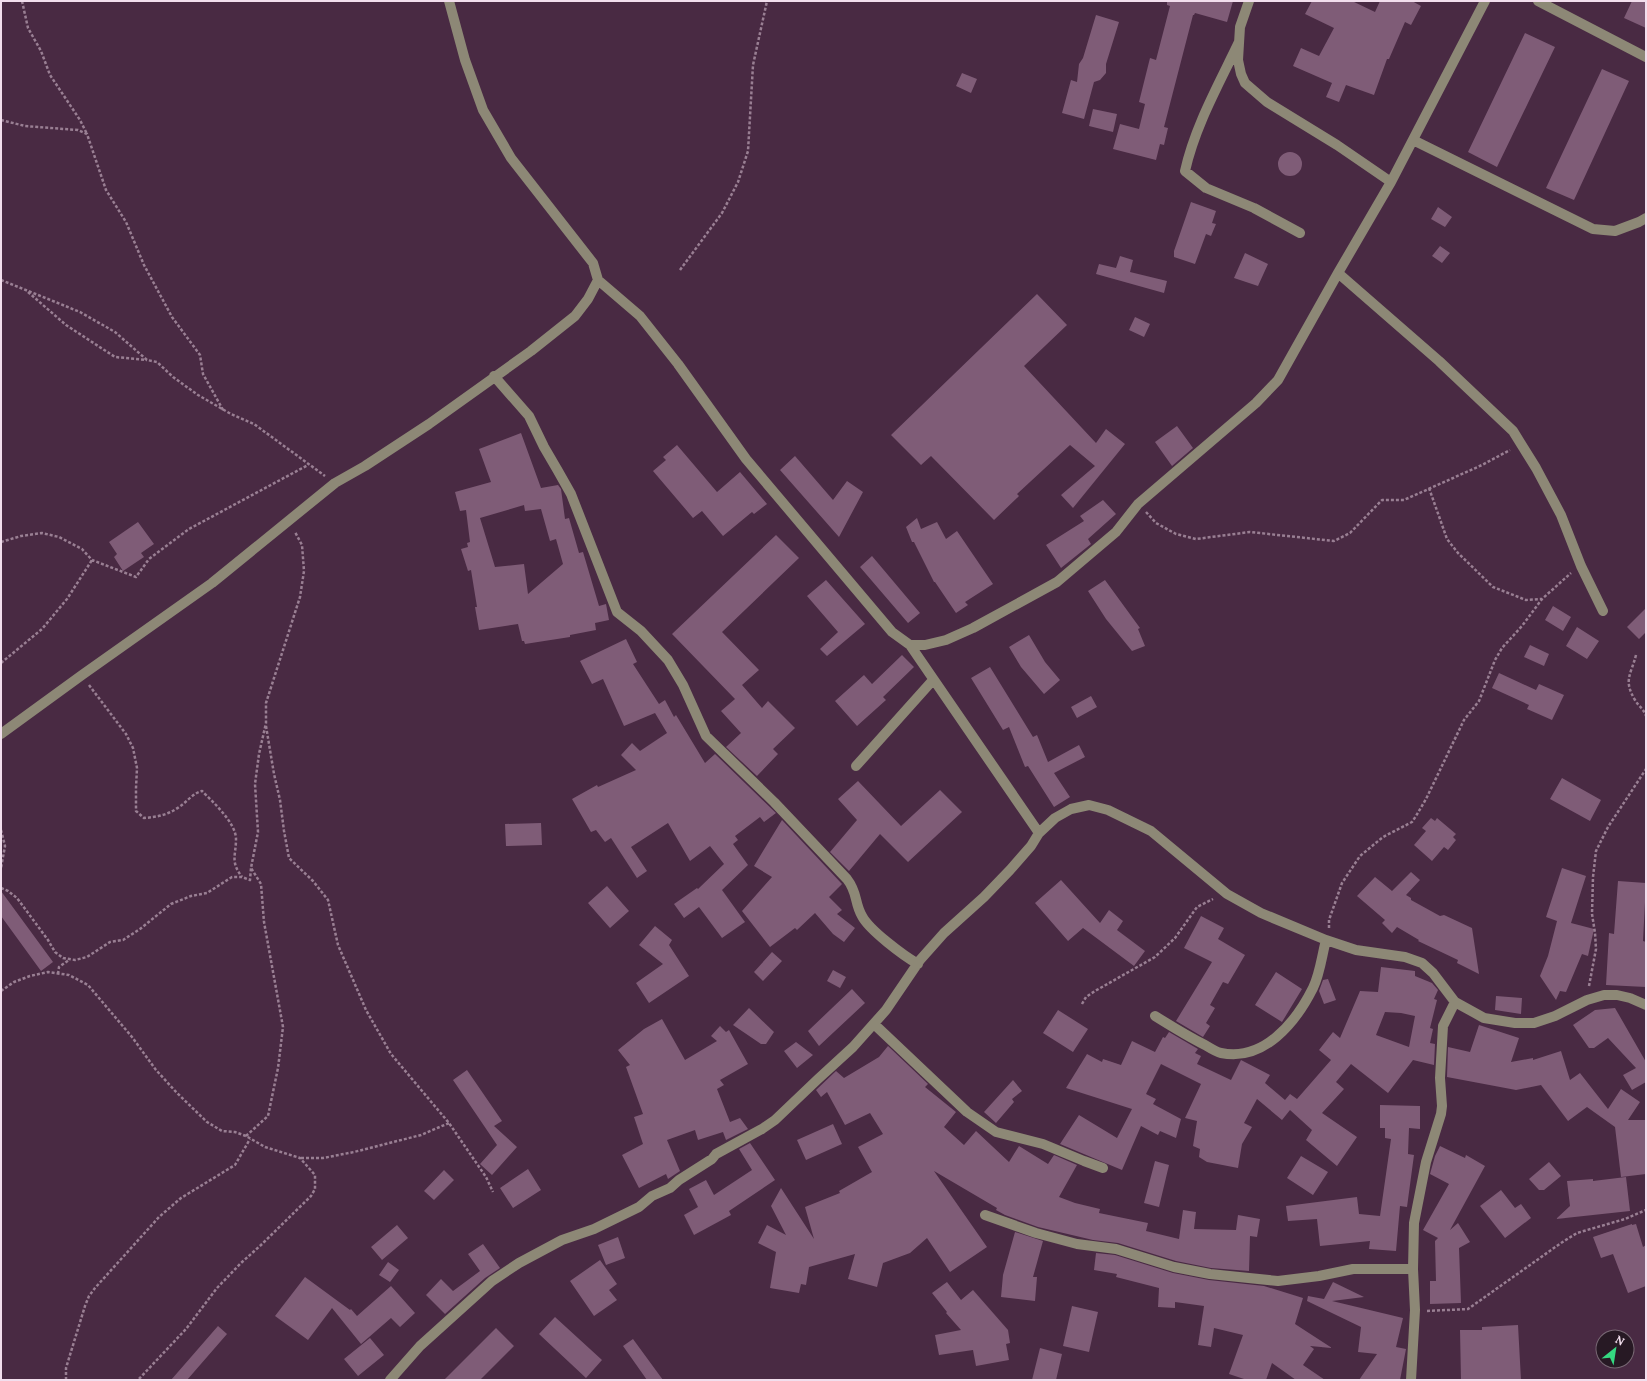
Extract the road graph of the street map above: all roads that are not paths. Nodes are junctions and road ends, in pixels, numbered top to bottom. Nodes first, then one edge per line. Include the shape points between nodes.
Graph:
1 (449, 1) edge
2 (1249, 1) edge
3 (1485, 1) edge
4 (1538, 1) edge
5 (1239, 42) junction
6 (1646, 57) edge
7 (1414, 140) junction
8 (1391, 182) junction
9 (1646, 218) edge
10 (1300, 233) dead end
11 (1338, 273) junction
12 (598, 280) junction
13 (494, 376) junction
14 (1603, 610) dead end
15 (910, 645) junction
16 (933, 680) junction
17 (1, 734) edge
18 (856, 766) dead end
19 (1039, 833) junction
20 (1327, 941) junction
21 (918, 964) junction
22 (1455, 1002) junction
23 (1646, 1005) edge
24 (1154, 1016) dead end
25 (874, 1024) junction
26 (1103, 1168) dead end
27 (985, 1215) dead end
28 (1413, 1269) junction
29 (390, 1380) edge
30 (1411, 1380) edge

1 - 12 street via 465,60 483,110 511,158 593,263
2 - 5 street via 1240,27
3 - 7 street
4 - 6 street
5 - 8 street via 1238,60 1245,83 1267,102
5 - 10 street via 1209,105 1189,153 1185,171 1206,188 1254,208
7 - 8 street
7 - 9 street via 1593,229 1615,231
8 - 11 street
11 - 14 street via 1439,360 1513,431 1561,515 1581,566
11 - 15 street via 1278,380 1256,403 1138,504 1116,532 1057,582 974,628 925,646
12 - 13 street via 575,316
12 - 15 street via 640,316 746,459 892,632
13 - 17 street via 429,424 335,483 212,583
13 - 21 street via 529,416 571,494 617,612 641,631 668,660 683,685 706,736 774,802 854,887 862,917 869,926 905,957
15 - 16 street
16 - 18 street
16 - 19 street
19 - 20 street via 1055,818 1071,809 1089,805 1108,810 1151,831 1227,894 1261,913
19 - 21 street via 1010,870 944,933
20 - 22 street via 1356,950 1405,957 1422,963
20 - 24 street via 1314,987 1295,1018 1274,1041 1248,1054 1220,1053
21 - 25 street
22 - 23 street via 1484,1018 1515,1023 1534,1023 1604,994 1630,998
22 - 28 street via 1443,1026 1440,1078 1442,1106 1439,1124 1426,1162 1415,1215
25 - 26 street via 983,1124 996,1132 1043,1144
25 - 29 street via 853,1047 775,1120 762,1129 716,1154 639,1207 562,1240 492,1281 420,1346
27 - 28 street via 1077,1244 1116,1249 1174,1267 1210,1274 1278,1281 1353,1269
28 - 30 street via 1415,1310

